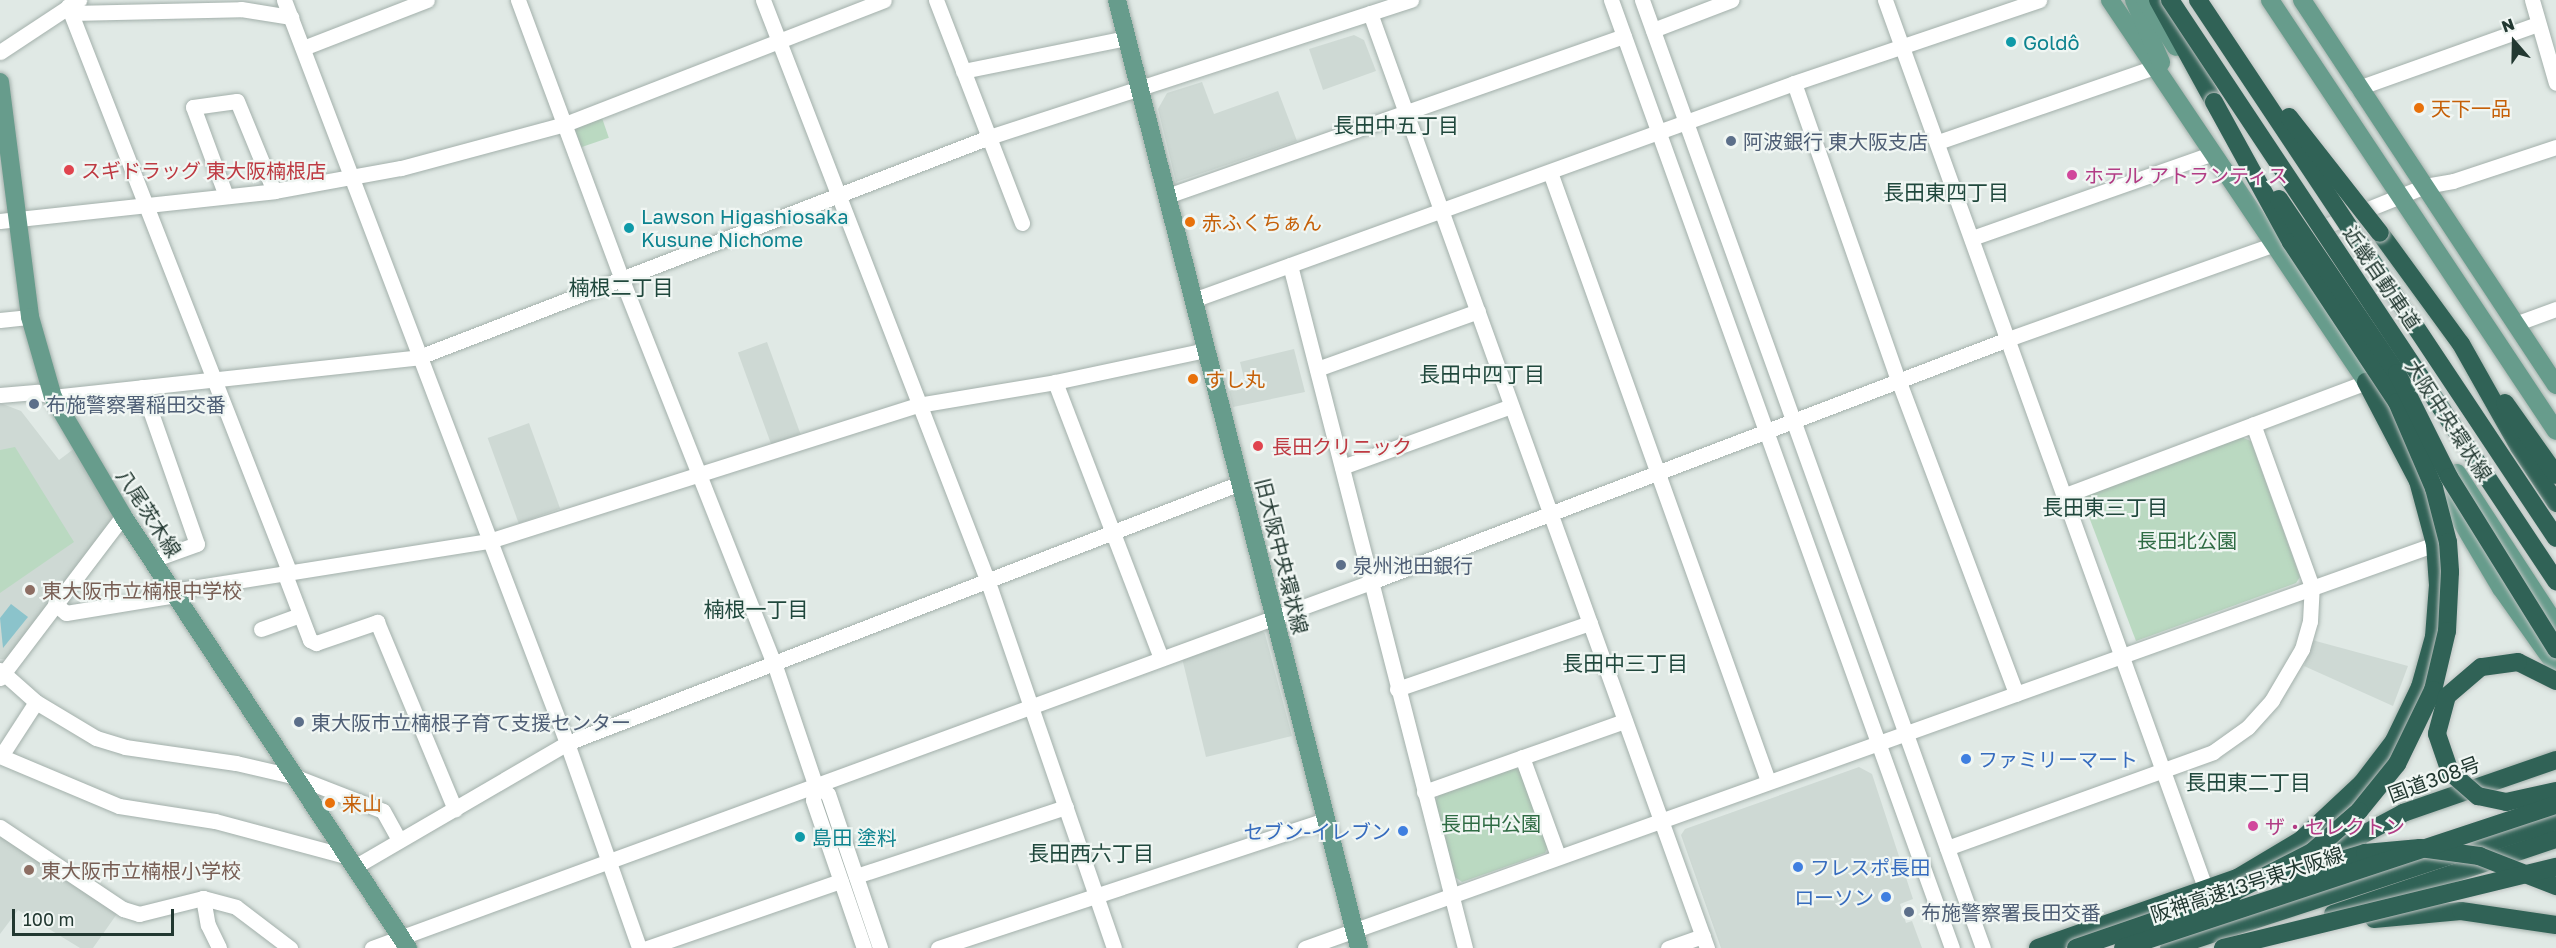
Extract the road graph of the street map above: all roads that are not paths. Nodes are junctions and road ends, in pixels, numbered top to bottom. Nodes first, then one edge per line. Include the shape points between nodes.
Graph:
1 (284, 0) edge
2 (427, 0) edge
3 (518, 0) edge
4 (763, 0) edge
5 (884, 0) edge
6 (936, 0) edge
7 (1116, 0) edge
8 (1411, 0) edge
9 (1611, 0) edge
10 (1642, 0) edge
11 (1731, 0) edge
12 (1885, 0) edge
13 (2039, 0) edge
14 (2110, 0) edge
15 (2134, 0) edge
16 (2145, 0) edge
17 (2158, 0) edge
18 (2169, 0) edge
19 (2270, 0) edge
20 (2302, 0) edge
21 (2532, 0) edge
22 (73, 6) edge
23 (2202, 6) edge
24 (1370, 13) junction
25 (291, 17) junction
26 (2538, 24) junction
27 (1653, 30) junction
28 (1624, 36) junction
29 (1126, 38) junction
30 (779, 40) junction
31 (1902, 47) junction
32 (303, 48) junction
33 (0, 52) edge
34 (2155, 67) junction
35 (963, 71) junction
36 (0, 82) edge
37 (1794, 83) junction
38 (2556, 84) edge
39 (1140, 85) junction
40 (2358, 88) junction
41 (2178, 102) junction
42 (2214, 102) junction
43 (1406, 111) junction
44 (1687, 123) junction
45 (565, 124) junction
46 (1658, 133) junction
47 (989, 137) junction
48 (1938, 142) junction
49 (2556, 147) edge
50 (2211, 154) junction
51 (1550, 172) junction
52 (352, 180) junction
53 (2426, 186) junction
54 (274, 191) junction
55 (226, 196) junction
56 (1167, 196) junction
57 (2400, 196) junction
58 (840, 197) junction
59 (147, 203) junction
60 (1442, 210) junction
61 (9, 220) edge
62 (1022, 223) dead end
63 (2301, 236) junction
64 (1972, 238) junction
65 (2274, 244) junction
66 (1290, 265) junction
67 (622, 280) junction
68 (1193, 300) junction
69 (2474, 308) junction
70 (2556, 309) edge
71 (1478, 311) junction
72 (30, 317) junction
73 (0, 320) edge
74 (2515, 324) junction
75 (2008, 339) junction
76 (2461, 344) junction
77 (1206, 350) junction
78 (419, 357) junction
79 (1317, 369) junction
80 (214, 380) junction
81 (1055, 382) junction
82 (1899, 382) junction
83 (2366, 382) junction
84 (2556, 385) edge
85 (142, 387) junction
86 (2556, 393) edge
87 (0, 395) edge
88 (53, 397) junction
89 (918, 405) junction
90 (1511, 406) junction
91 (1794, 422) junction
92 (2253, 424) junction
93 (2556, 431) edge
94 (1766, 432) junction
95 (1342, 467) junction
96 (1658, 472) junction
97 (699, 475) junction
98 (2556, 475) edge
99 (1240, 483) junction
100 (2063, 496) junction
101 (2556, 502) edge
102 (1550, 514) junction
103 (123, 516) junction
104 (1110, 532) junction
105 (2556, 538) edge
106 (489, 541) junction
107 (2436, 544) junction
108 (152, 560) junction
109 (287, 571) junction
110 (2556, 580) edge
111 (988, 582) junction
112 (1371, 582) junction
113 (2312, 587) junction
114 (174, 593) junction
115 (55, 604) junction
116 (300, 615) junction
117 (1274, 616) junction
118 (2551, 618) edge
119 (1590, 623) junction
120 (261, 629) dead end
121 (2556, 649) edge
122 (1160, 656) junction
123 (2121, 656) junction
124 (774, 663) junction
125 (2556, 666) edge
126 (1, 674) edge
127 (2556, 681) edge
128 (1397, 689) junction
129 (2016, 694) junction
130 (36, 702) junction
131 (1032, 703) junction
132 (1625, 721) junction
133 (1906, 735) junction
134 (567, 743) junction
135 (1880, 744) junction
136 (0, 756) edge
137 (1522, 757) junction
138 (2556, 760) edge
139 (2163, 772) junction
140 (296, 777) junction
141 (1768, 781) junction
142 (815, 784) junction
143 (2556, 791) edge
144 (1424, 792) junction
145 (2556, 805) edge
146 (1066, 807) junction
147 (455, 809) junction
148 (2403, 813) junction
149 (1661, 819) junction
150 (1326, 820) junction
151 (2556, 821) edge
152 (0, 827) edge
153 (2556, 839) edge
154 (399, 840) junction
155 (1947, 848) junction
156 (1558, 856) junction
157 (351, 861) junction
158 (610, 862) junction
159 (2556, 867) edge
160 (856, 876) junction
161 (2234, 880) junction
162 (841, 881) junction
163 (2556, 886) edge
164 (2205, 890) junction
165 (1450, 894) junction
166 (1096, 895) junction
167 (203, 898) junction
168 (2222, 898) junction
169 (2340, 912) junction
170 (2556, 925) edge
171 (2276, 935) junction
172 (1357, 940) edge
173 (1705, 942) edge
174 (405, 943) edge
175 (219, 948) edge
176 (290, 948) edge
177 (372, 948) edge
178 (639, 948) edge
179 (647, 948) edge
180 (864, 948) edge
181 (880, 948) edge
182 (938, 948) edge
183 (1114, 948) edge
184 (1305, 948) edge
185 (1464, 948) edge
186 (1668, 948) edge
187 (1952, 948) edge
188 (1983, 948) edge
189 (2038, 948) edge
190 (2076, 948) edge
191 (2100, 948) edge
192 (2123, 948) edge
193 (2169, 948) edge
194 (2209, 948) edge
195 (2223, 948) edge
196 (2236, 948) edge

1 - 25 street
2 - 32 street
3 - 45 street
4 - 30 street
5 - 30 street
6 - 35 street
7 - 29 main road, 旧大阪中央環状線
8 - 24 street
9 - 28 street
10 - 27 street
11 - 27 street
12 - 31 street
13 - 31 street
14 - 34 main road
15 - 41 main road
16 - 63 main road, 大阪中央環状線
17 - 42 highway
18 - 110 highway, 近畿自動車道, bridge
19 - 57 main road
20 - 40 main road
21 - 26 street
22 - 25 street via 241,9
22 - 33 street
22 - 59 street
23 - 76 highway, bridge via 2380,233
23 - 105 highway, 近畿自動車道, bridge
24 - 39 street
24 - 43 street
25 - 32 street
26 - 38 street
26 - 40 street
27 - 44 street
28 - 43 street
28 - 46 street
29 - 35 street
29 - 39 main road, 旧大阪中央環状線
30 - 45 street
30 - 58 street
31 - 37 street
31 - 48 street
32 - 52 street
34 - 41 main road
34 - 48 street
35 - 47 street
36 - 61 main road, 八尾茨木線
37 - 44 street
37 - 82 street
39 - 47 street
39 - 56 main road, 旧大阪中央環状線
40 - 53 main road
41 - 50 main road
42 - 121 highway, bridge via 2397,373 2449,477
42 - 168 highway, bridge via 2291,242 2397,402 2434,488 2448,542 2450,572 2447,631 2433,690 2397,764 2359,811 2312,852
43 - 56 street
43 - 60 street
44 - 46 street
44 - 91 street
45 - 52 street
45 - 67 street
46 - 51 street
46 - 94 street
47 - 58 street
47 - 62 street
48 - 64 street
49 - 53 street
50 - 64 street
50 - 65 main road
51 - 60 street
51 - 96 street
52 - 54 street
52 - 78 street
53 - 57 street
53 - 74 main road
54 - 55 street
54 - 55 street via 237,102 193,107
55 - 59 street
56 - 68 main road, 旧大阪中央環状線
57 - 63 street
57 - 69 main road
58 - 67 street
58 - 89 street
59 - 61 street
59 - 80 street
60 - 66 street
60 - 71 street
61 - 72 main road, 八尾茨木線
63 - 65 street
63 - 118 main road, 大阪中央環状線
64 - 75 street
65 - 75 street
65 - 83 main road
66 - 68 street
66 - 79 street
67 - 78 street
67 - 97 street
68 - 77 main road, 旧大阪中央環状線
69 - 86 main road
69 - 93 main road
70 - 74 street
71 - 79 street
71 - 90 street
72 - 73 street
72 - 88 main road, 八尾茨木線
74 - 84 main road
75 - 82 street
75 - 100 street
76 - 98 highway
76 - 101 highway via 2519,447
77 - 81 street
77 - 99 main road, 旧大阪中央環状線
78 - 80 street
78 - 106 street
79 - 95 street
80 - 85 street
80 - 109 street
81 - 89 street
81 - 104 street
82 - 91 street
82 - 129 street
83 - 92 street
83 - 107 highway via 2418,481
83 - 125 main road via 2429,466 2501,588
85 - 88 street
85 - 108 street via 197,544
87 - 88 street via 38,392
88 - 103 main road, 八尾茨木線
89 - 97 street
89 - 111 street
90 - 95 street
90 - 102 street
91 - 94 street
91 - 133 street
92 - 100 street
92 - 113 street
94 - 96 street
94 - 135 street
95 - 112 street
96 - 102 street
96 - 141 street
97 - 106 street
97 - 124 street
99 - 104 street
99 - 117 main road, 旧大阪中央環状線
100 - 123 street
102 - 112 street
102 - 119 street
103 - 108 main road, 八尾茨木線
103 - 115 street
104 - 111 street
104 - 122 street
106 - 109 street
106 - 134 street
107 - 113 street
107 - 161 highway via 2434,637 2420,687 2394,741 2362,783 2301,840
108 - 114 main road, 八尾茨木線
109 - 114 street
109 - 116 street
111 - 124 street
111 - 131 street
112 - 117 street
112 - 128 street
113 - 123 street
113 - 139 street via 2310,621 2302,649 2272,700 2248,728 2213,752
114 - 115 street via 66,614
114 - 140 main road, 八尾茨木線
115 - 126 street
116 - 120 street
116 - 147 street via 310,639 316,643 377,622
117 - 122 street
117 - 150 main road, 旧大阪中央環状線
119 - 128 street
119 - 132 street
122 - 131 street
123 - 129 street
123 - 139 street
124 - 134 street
124 - 142 street
126 - 130 street
127 - 143 highway, bridge via 2518,662 2481,667 2447,696 2437,734 2450,772 2478,796 2506,802
128 - 144 street
129 - 133 street
130 - 136 street
130 - 140 street via 87,733 125,747 236,763
131 - 142 street
131 - 146 street
132 - 137 street
132 - 149 street
133 - 135 street
133 - 155 street
134 - 147 street
134 - 158 street
135 - 141 street
135 - 187 street
136 - 157 street via 118,806 215,821
137 - 144 street
137 - 156 street
138 - 148 highway, 国道308号
139 - 155 street
139 - 164 street
140 - 154 street via 383,811
140 - 157 main road, 八尾茨木線
141 - 149 street
142 - 158 street
142 - 160 street via 828,794
142 - 162 street via 813,800
144 - 165 street
145 - 192 highway, 阪神高速13号東大阪線, bridge
146 - 160 street
146 - 166 street
147 - 154 street
148 - 161 highway
148 - 191 highway, 国道308号 via 2249,893
149 - 156 street
149 - 173 street
150 - 166 street
150 - 172 main road, 旧大阪中央環状線
151 - 193 highway, 阪神高速13号東大阪線, bridge
152 - 167 street via 123,909 140,914
153 - 169 highway
154 - 157 street
155 - 188 street
156 - 165 street
157 - 174 main road, 八尾茨木線
158 - 174 street
158 - 178 street
159 - 171 highway, bridge
160 - 181 street
161 - 164 highway
162 - 179 street
162 - 180 street
163 - 168 highway, bridge via 2479,856 2420,848 2335,860
164 - 189 highway
165 - 172 street
165 - 185 street
166 - 182 street
166 - 183 street
167 - 175 street via 208,925
167 - 176 street via 236,907
168 - 190 highway, bridge
169 - 194 highway
169 - 196 highway
170 - 171 highway, bridge via 2496,914 2428,911
171 - 195 highway, bridge
172 - 184 street
173 - 186 street
174 - 177 street

